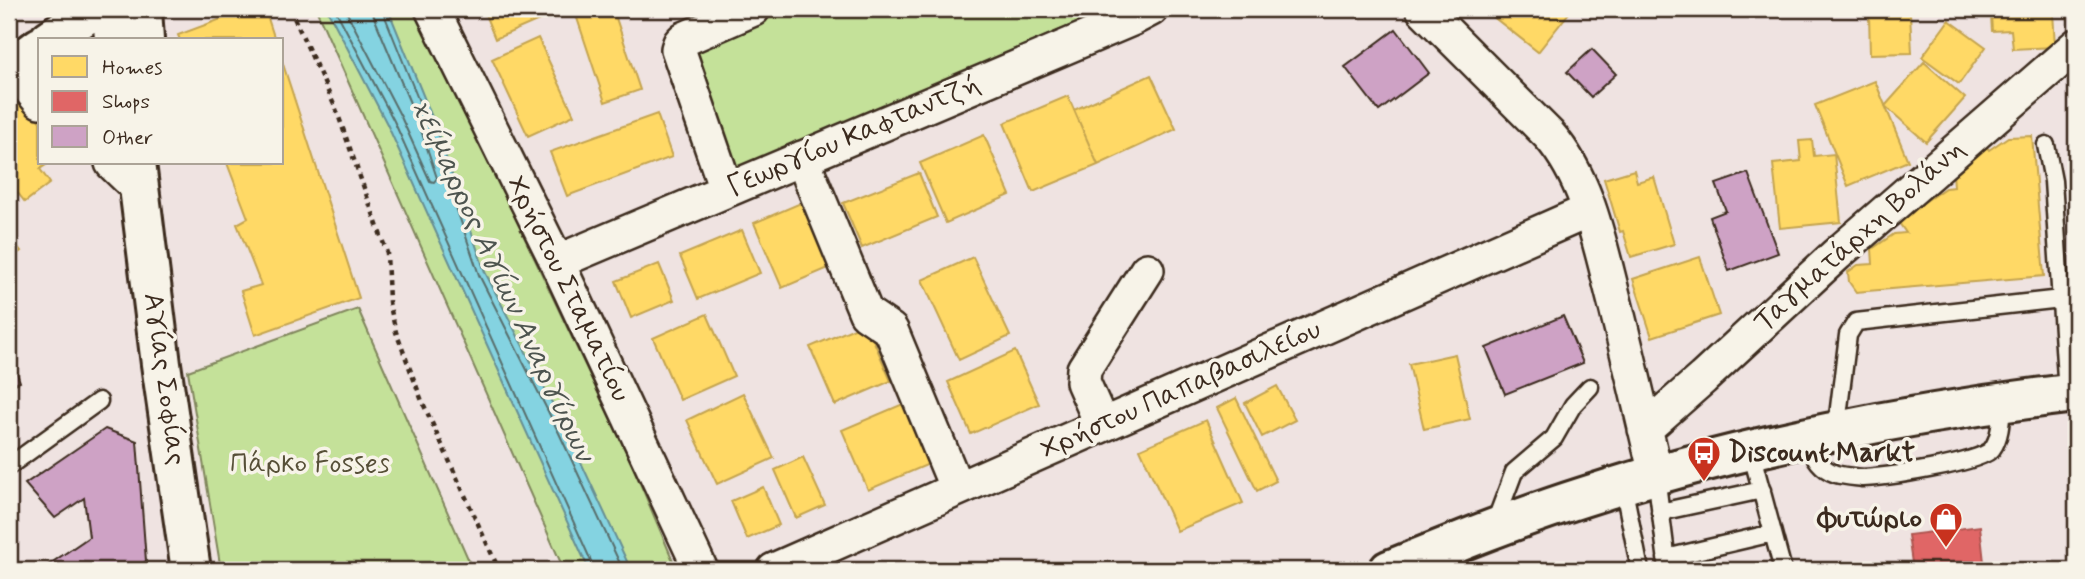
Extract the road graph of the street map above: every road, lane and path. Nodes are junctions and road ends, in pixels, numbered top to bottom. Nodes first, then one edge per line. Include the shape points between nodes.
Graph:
1 (94, 9) edge
2 (112, 9) edge
3 (142, 9) edge
4 (290, 9) edge
5 (432, 9) edge
6 (753, 9) edge
7 (1150, 9) edge
8 (1430, 12) edge
9 (52, 38) edge
10 (114, 38) edge
11 (144, 38) edge
12 (2076, 46) edge
13 (18, 58) edge
14 (38, 97) edge
15 (2046, 145) dead end
16 (803, 158) junction
17 (129, 171) edge
18 (726, 189) junction
19 (1588, 211) junction
20 (557, 261) junction
21 (1147, 270) dead end
22 (2061, 299) junction
23 (1590, 387) dead end
24 (2072, 394) edge
25 (99, 401) dead end
26 (2002, 403) junction
27 (1102, 425) junction
28 (1645, 429) junction
29 (1820, 435) junction
30 (1751, 452) junction
31 (9, 466) edge
32 (957, 489) junction
33 (1762, 490) junction
34 (1646, 491) junction
35 (1493, 528) junction
36 (1773, 533) junction
37 (1667, 564) edge
38 (191, 570) edge
39 (499, 570) edge
40 (701, 570) edge
41 (774, 570) edge
42 (1389, 570) edge
43 (1640, 570) edge
44 (1783, 570) edge

1 - 9 main road
2 - 10 main road
3 - 11 main road
4 - 39 path via 336,109 387,253 389,302 396,332 422,401
5 - 20 street, Χρήστου Σταματίου
6 - 18 street via 684,40 677,49
7 - 16 street, Γεωργίου Καφταντζή
8 - 19 street via 1556,144 1578,180
12 - 28 street, Ταγματάρχη Βολάνη
13 - 14 street
15 - 22 lane
16 - 18 street, Γεωργίου Καφταντζή
16 - 32 street via 866,313 891,330
17 - 38 main road, Αγίας Σοφίας
18 - 20 street, Γεωργίου Καφταντζή
19 - 27 street, Χρήστου Παπαβασιλείου
19 - 28 street
20 - 40 street, Χρήστου Σταματίου
21 - 27 street via 1084,369 1083,382
22 - 24 lane
22 - 29 lane via 1856,323 1847,335
23 - 35 lane via 1573,405 1554,438 1514,472
24 - 26 main road
25 - 31 lane
26 - 29 main road
26 - 29 lane via 1991,452 1973,460 1898,474 1861,478 1836,474 1819,464
27 - 32 street, Χρήστου Παπαβασιλείου
28 - 34 street
29 - 30 main road
30 - 33 lane
30 - 34 main road
32 - 41 street, Χρήστου Παπαβασιλείου
33 - 34 lane
33 - 36 lane
34 - 35 main road
34 - 37 lane
34 - 43 lane
35 - 42 main road
36 - 37 lane
36 - 44 lane

